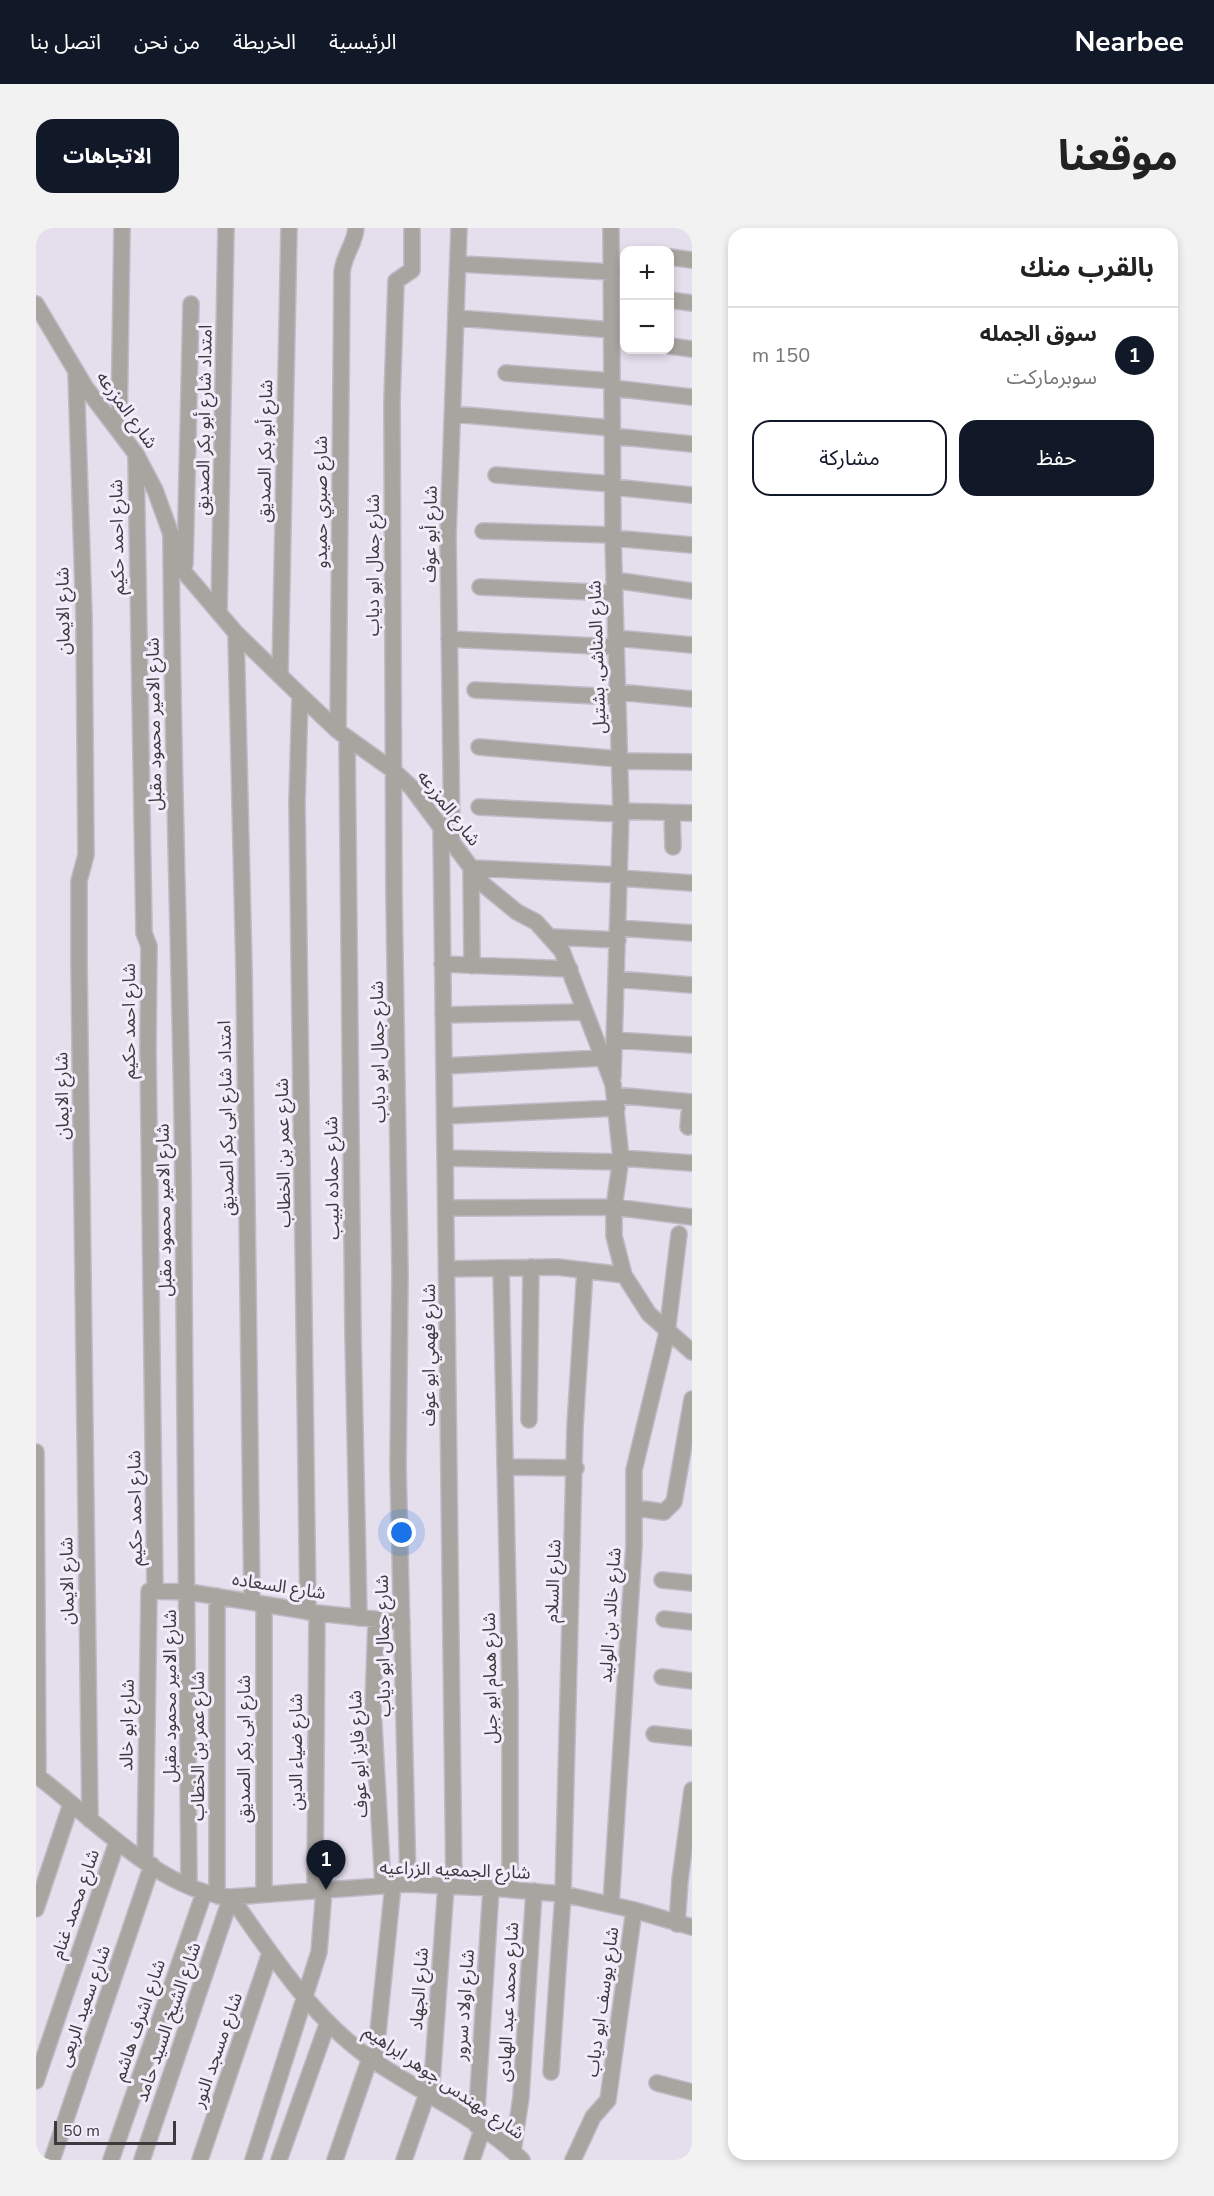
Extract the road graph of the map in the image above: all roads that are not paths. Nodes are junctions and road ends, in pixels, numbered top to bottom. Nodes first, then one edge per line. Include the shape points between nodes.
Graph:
1 (122, 228) edge
2 (226, 228) edge
3 (289, 228) edge
4 (356, 228) edge
5 (412, 228) edge
6 (459, 228) edge
7 (611, 228) edge
8 (618, 251) edge
9 (674, 258) edge
10 (692, 260) edge
11 (460, 264) junction
12 (612, 272) junction
13 (618, 294) edge
14 (674, 301) edge
15 (692, 303) edge
16 (36, 304) edge
17 (191, 304) dead end
18 (457, 318) junction
19 (616, 336) edge
20 (674, 347) edge
21 (692, 349) edge
22 (76, 372) junction
23 (506, 374) dead end
24 (612, 385) junction
25 (692, 397) edge
26 (453, 414) junction
27 (119, 429) junction
28 (612, 432) junction
29 (692, 444) edge
30 (136, 454) junction
31 (496, 475) dead end
32 (613, 486) junction
33 (692, 495) edge
34 (483, 531) dead end
35 (171, 534) junction
36 (613, 537) junction
37 (692, 545) edge
38 (185, 573) junction
39 (615, 586) junction
40 (480, 587) dead end
41 (692, 591) edge
42 (219, 613) junction
43 (236, 633) junction
44 (449, 639) junction
45 (616, 642) junction
46 (692, 645) edge
47 (280, 675) junction
48 (475, 690) dead end
49 (300, 695) junction
50 (618, 695) junction
51 (692, 699) edge
52 (343, 734) junction
53 (479, 747) dead end
54 (620, 760) junction
55 (692, 762) edge
56 (394, 771) junction
57 (479, 807) dead end
58 (621, 813) junction
59 (672, 813) junction
60 (692, 813) edge
61 (441, 825) junction
62 (452, 840) junction
63 (673, 846) dead end
64 (471, 868) junction
65 (620, 877) junction
66 (692, 883) edge
67 (692, 933) edge
68 (618, 934) junction
69 (551, 937) junction
70 (442, 964) junction
71 (472, 966) junction
72 (570, 969) junction
73 (616, 979) junction
74 (692, 985) edge
75 (585, 1012) junction
76 (443, 1015) junction
77 (614, 1040) junction
78 (692, 1044) edge
79 (602, 1058) junction
80 (444, 1066) junction
81 (614, 1096) junction
82 (691, 1102) edge
83 (445, 1116) junction
84 (688, 1127) dead end
85 (446, 1158) junction
86 (621, 1160) junction
87 (692, 1163) edge
88 (614, 1207) junction
89 (448, 1208) junction
90 (692, 1217) edge
91 (679, 1234) dead end
92 (531, 1267) junction
93 (501, 1268) junction
94 (448, 1269) junction
95 (585, 1270) junction
96 (624, 1275) junction
97 (667, 1333) junction
98 (692, 1352) edge
99 (692, 1399) edge
100 (529, 1420) dead end
101 (36, 1452) edge
102 (506, 1467) junction
103 (576, 1468) junction
104 (36, 1497) edge
105 (636, 1508) junction
106 (662, 1580) dead end
107 (37, 1582) edge
108 (692, 1583) edge
109 (152, 1590) junction
110 (189, 1592) junction
111 (217, 1596) junction
112 (258, 1604) junction
113 (312, 1612) junction
114 (359, 1618) junction
115 (664, 1619) dead end
116 (376, 1620) junction
117 (402, 1622) junction
118 (692, 1622) edge
119 (662, 1677) dead end
120 (692, 1681) edge
121 (654, 1734) dead end
122 (692, 1738) edge
123 (37, 1776) edge
124 (692, 1790) edge
125 (71, 1804) junction
126 (90, 1820) junction
127 (689, 1840) edge
128 (117, 1842) junction
129 (149, 1863) junction
130 (395, 1885) junction
131 (189, 1886) junction
132 (450, 1886) junction
133 (491, 1888) junction
134 (510, 1889) junction
135 (320, 1890) junction
136 (534, 1891) junction
137 (264, 1894) junction
138 (563, 1894) junction
139 (217, 1895) junction
140 (611, 1904) junction
141 (36, 1909) edge
142 (634, 1910) junction
143 (685, 1925) edge
144 (270, 1953) junction
145 (306, 1996) junction
146 (328, 2022) junction
147 (373, 2060) junction
148 (551, 2072) dead end
149 (36, 2080) edge
150 (657, 2083) dead end
151 (692, 2092) edge
152 (429, 2095) junction
153 (479, 2127) junction
154 (517, 2155) edge
155 (52, 2160) edge
156 (111, 2160) edge
157 (142, 2160) edge
158 (200, 2160) edge
159 (253, 2160) edge
160 (279, 2160) edge
161 (335, 2160) edge
162 (404, 2160) edge
163 (472, 2160) edge
164 (573, 2160) edge

1 - 27 street
2 - 42 street, امتداد شارع أبو بكر الصديق
3 - 47 street, شارع أبو بكر الصديق
4 - 52 street, شارع صبري حميدو via 342,273
5 - 56 street, شارع جمال ابو دياب via 412,270 396,281 392,400
6 - 11 street, شارع أبو عوف
7 - 8 street, شارع المناشى, بشتيل
8 - 12 street, شارع المناشى, بشتيل
9 - 10 street
11 - 12 street
11 - 18 street, شارع أبو عوف
12 - 13 street, شارع المناشى, بشتيل
13 - 19 street, شارع المناشى, بشتيل
14 - 15 street
16 - 22 street, شارع المزرعه
17 - 38 street
18 - 19 street
18 - 26 street, شارع أبو عوف
19 - 24 street, شارع المناشى, بشتيل
20 - 21 street
22 - 27 street, شارع المزرعه
22 - 126 street, شارع الايمان via 84,618 86,860 79,881 79,977
23 - 24 street
24 - 25 street
24 - 28 street, شارع المناشى, بشتيل
26 - 28 street
26 - 44 street, شارع أبو عوف
27 - 30 street, شارع المزرعه
28 - 29 street
28 - 32 street, شارع المناشى, بشتيل
30 - 35 street, شارع المزرعه
30 - 109 street, شارع احمد حكيم via 144,933 149,946
31 - 32 street
32 - 33 street
32 - 36 street, شارع المناشى, بشتيل
34 - 36 street
35 - 38 street, شارع المزرعه
35 - 110 street, شارع الامير محمود مقبل
36 - 37 street
36 - 39 street, شارع المناشى, بشتيل
38 - 42 street, شارع المزرعه
39 - 40 street
39 - 41 street
39 - 45 street, شارع المناشى, بشتيل
42 - 43 street, شارع المزرعه
43 - 47 street, شارع المزرعه
43 - 112 street, امتداد شارع ابى بكر الصديق
44 - 45 street
44 - 62 street, شارع أبو عوف
45 - 46 street
45 - 50 street, شارع المناشى, بشتيل
47 - 49 street, شارع المزرعه
48 - 50 street
49 - 52 street, شارع المزرعه
49 - 113 street, شارع عمر بن الخطاب via 297,802
50 - 51 street
50 - 54 street, شارع المناشى, بشتيل
52 - 56 street, شارع المزرعه
52 - 114 street, شارع حماده لبيب
53 - 54 street
54 - 55 street
54 - 58 street, شارع المناشى, بشتيل
56 - 61 street, شارع المزرعه
56 - 117 street, شارع جمال ابو دياب
57 - 58 street
58 - 59 street
58 - 65 street, شارع المناشى, بشتيل
59 - 60 street
59 - 63 street
61 - 62 street, شارع المزرعه
61 - 70 street, شارع فهمي ابو عوف
62 - 64 street, شارع المزرعه
64 - 65 street
64 - 69 street, شارع المزرعه via 499,899 536,922
64 - 71 street
65 - 66 street
65 - 68 street, شارع المناشى, بشتيل
67 - 68 street
68 - 69 street
68 - 73 street, شارع المناشى, بشتيل
69 - 72 street, شارع المزرعه
70 - 71 street
70 - 76 street, شارع فهمي ابو عوف
71 - 72 street
72 - 75 street, شارع المزرعه
73 - 74 street
73 - 77 street, شارع المناشى, بشتيل
75 - 76 street
75 - 79 street, شارع المزرعه
76 - 80 street, شارع فهمي ابو عوف
77 - 78 street
77 - 81 street, شارع المناشى, بشتيل
79 - 80 street
79 - 81 street, شارع المزرعه
80 - 83 street, شارع فهمي ابو عوف
81 - 82 street
81 - 83 street
81 - 86 street, شارع المزرعه
82 - 84 street
83 - 85 street, شارع فهمي ابو عوف
85 - 86 street
85 - 89 street, شارع فهمي ابو عوف
86 - 87 street
86 - 88 street, شارع المزرعه
88 - 89 street
88 - 90 street
88 - 96 street, شارع المزرعه via 614,1236
89 - 94 street, شارع فهمي ابو عوف
91 - 97 street, شارع خالد بن الوليد
92 - 93 street
92 - 95 street
92 - 100 street
93 - 94 street
93 - 102 street, شارع همام ابو جبل
94 - 132 street, شارع فهمي ابو عوف
95 - 96 street
95 - 103 street, شارع السلام
96 - 97 street, شارع المزرعه via 649,1314
97 - 98 street, شارع المزرعه
97 - 105 street, شارع خالد بن الوليد via 634,1470
99 - 105 street via 674,1502 664,1512
101 - 104 street
102 - 103 street
102 - 134 street, شارع همام ابو جبل
103 - 138 street, شارع السلام
104 - 107 street
105 - 140 street, شارع خالد بن الوليد
106 - 108 street
107 - 123 street
109 - 110 street, شارع السعاده
109 - 129 street, شارع ابو خالد
110 - 111 street, شارع السعاده
110 - 131 street, شارع الامير محمود مقبل
111 - 112 street, شارع السعاده
111 - 139 street, شارع عمر بن الخطاب
112 - 113 street, شارع السعاده
112 - 137 street, شارع ابى بكر الصديق
113 - 114 street, شارع السعاده
113 - 135 street, شارع ضياء الدين
114 - 116 street, شارع السعاده
115 - 118 street
116 - 117 street, شارع السعاده
116 - 130 street, شارع فايز ابو عوف via 373,1709
117 - 130 street, شارع جمال ابو دياب
119 - 120 street
121 - 122 street
123 - 125 street
124 - 127 street
125 - 126 street
125 - 141 street
126 - 128 street
127 - 143 street
128 - 129 street
128 - 149 street, شارع محمد غنام
129 - 131 street
129 - 155 street, شارع سعيد الربعى
130 - 132 street, شارع الجمعيه الزراعيه
130 - 135 street, شارع الجمعيه الزراعيه
130 - 147 street
131 - 139 street
132 - 133 street, شارع الجمعيه الزراعيه
132 - 152 street, شارع الجهاد
133 - 134 street, شارع الجمعيه الزراعيه
133 - 153 street, شارع اولاد سرور
134 - 136 street, شارع الجمعيه الزراعيه
135 - 137 street, شارع الجمعيه الزراعيه
135 - 145 street, شارع ضياء الدين via 321,1941
136 - 138 street, شارع الجمعيه الزراعيه
136 - 154 street, شارع محمد عبد الهادى
137 - 139 street, شارع الجمعيه الزراعيه
138 - 140 street, شارع الجمعيه الزراعيه
138 - 148 street, شارع السلام
139 - 144 street, شارع مهندس جوهر ابراهيم
139 - 156 street, شارع اشرف هاشم
139 - 157 street, شارع الشيخ السيد حامد
140 - 142 street, شارع الجمعيه الزراعيه
142 - 143 street, شارع الجمعيه الزراعيه
142 - 164 street, شارع يوسف ابو دياب via 608,2100 593,2117
144 - 145 street, شارع مهندس جوهر ابراهيم
144 - 158 street, شارع مسجد النور
145 - 146 street, شارع مهندس جوهر ابراهيم
145 - 159 street, شارع ضياء الدين
146 - 147 street, شارع مهندس جوهر ابراهيم
146 - 160 street
147 - 152 street, شارع مهندس جوهر ابراهيم
147 - 161 street
150 - 151 street
152 - 153 street, شارع مهندس جوهر ابراهيم
152 - 162 street, شارع الجهاد
153 - 154 street, شارع مهندس جوهر ابراهيم
153 - 163 street, شارع اولاد سرور

